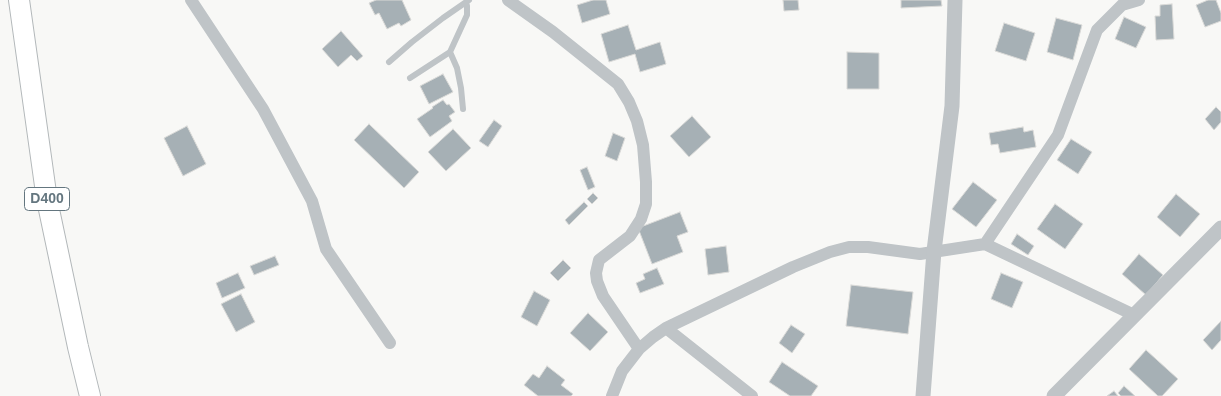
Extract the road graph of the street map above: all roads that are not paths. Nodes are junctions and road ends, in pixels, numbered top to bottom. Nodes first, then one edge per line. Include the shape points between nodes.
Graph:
1 (19, 0) edge
2 (191, 0) edge
3 (508, 0) edge
4 (954, 0) edge
5 (1139, 0) edge
6 (468, 1) edge
7 (450, 52) junction
8 (389, 62) dead end
9 (410, 78) dead end
10 (463, 109) dead end
11 (1221, 228) edge
12 (985, 244) junction
13 (934, 251) junction
14 (1134, 315) junction
15 (666, 328) junction
16 (390, 343) dead end
17 (639, 349) junction
18 (90, 396) edge
19 (612, 396) edge
20 (752, 396) edge
21 (922, 396) edge
22 (1054, 396) edge

1 - 18 highway, D400 via 47,200
2 - 16 street via 263,109 312,201 326,249
3 - 17 street via 618,84 637,121 643,145 646,204 630,236 599,260 596,273 600,289
4 - 13 street via 952,106
5 - 12 street via 1122,5 1097,30 1058,135
6 - 7 lane via 467,16
6 - 8 lane
7 - 9 lane
7 - 10 lane via 457,68
11 - 14 street
12 - 13 street
12 - 14 street
13 - 15 street via 920,254 868,247 830,252
13 - 21 street
14 - 22 street
15 - 17 street
15 - 20 street
17 - 19 street via 622,371

